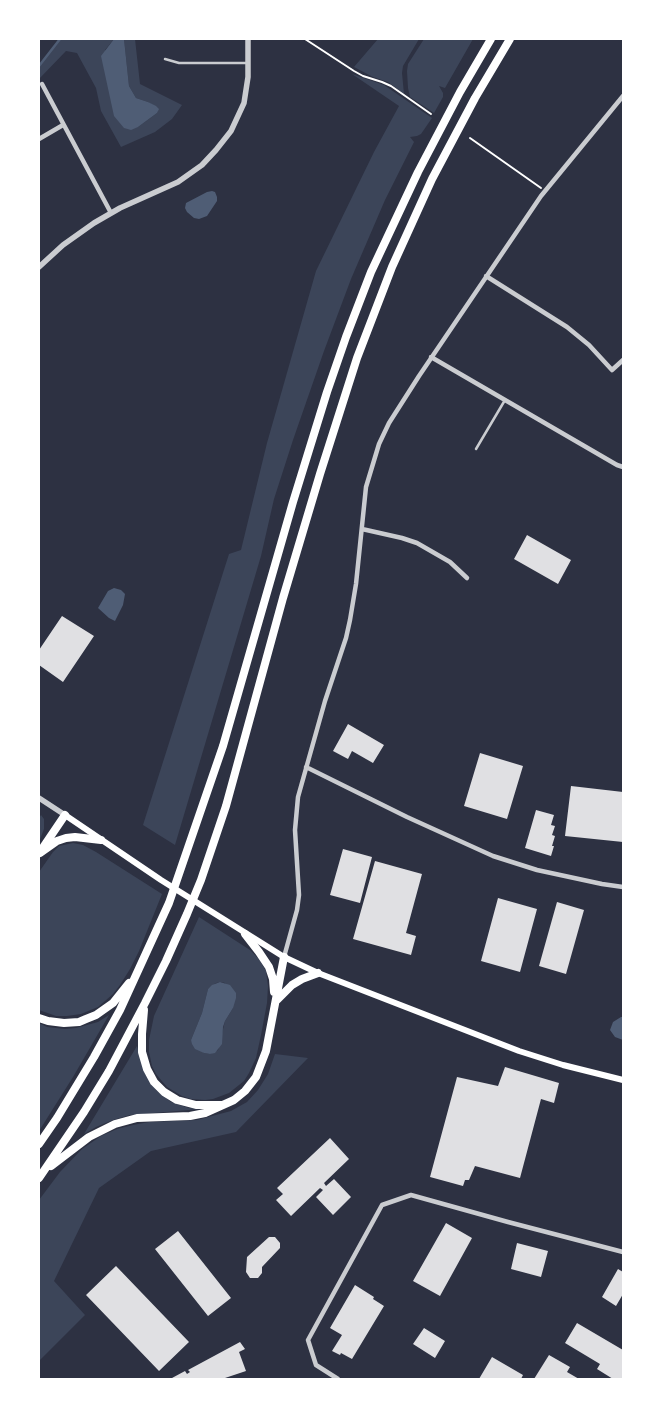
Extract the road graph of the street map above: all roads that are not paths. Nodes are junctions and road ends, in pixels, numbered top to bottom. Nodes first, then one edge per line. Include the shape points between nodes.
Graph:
1 (248, 39) edge
2 (491, 39) edge
3 (510, 39) edge
4 (165, 59) dead end
5 (249, 63) junction
6 (42, 84) dead end
7 (623, 96) edge
8 (63, 125) junction
9 (39, 139) edge
10 (111, 213) junction
11 (39, 267) edge
12 (486, 276) junction
13 (431, 358) junction
14 (623, 360) edge
15 (505, 400) junction
16 (476, 449) dead end
17 (623, 467) edge
18 (362, 529) junction
19 (467, 578) dead end
20 (306, 767) junction
21 (39, 798) edge
22 (65, 815) junction
23 (101, 840) junction
24 (39, 854) edge
25 (623, 887) edge
26 (245, 934) junction
27 (284, 957) junction
28 (141, 964) junction
29 (318, 973) junction
30 (275, 1002) junction
31 (145, 1003) junction
32 (39, 1018) edge
33 (623, 1080) edge
34 (225, 1104) junction
35 (39, 1144) edge
36 (44, 1171) junction
37 (39, 1178) edge
38 (623, 1252) edge
39 (338, 1379) edge

1 - 5 street
2 - 28 highway via 418,172 378,256 346,337 296,493 224,746 169,903
3 - 31 highway via 428,188 356,358 286,588 226,806 201,880
4 - 5 lane via 179,63
5 - 10 street via 246,95 240,114 210,157 178,182
6 - 8 street
7 - 12 street via 545,191
8 - 9 street
8 - 10 street
10 - 11 street via 63,245
12 - 13 street
12 - 14 street via 567,327 612,370
13 - 15 street
13 - 18 street via 378,444 366,487
15 - 16 lane
15 - 17 street
18 - 19 street via 416,543 450,562
18 - 20 street via 350,620
20 - 25 street via 493,856 536,870
20 - 27 street via 295,820 298,903
21 - 22 street
22 - 23 main road
22 - 24 highway
23 - 24 highway via 66,838
23 - 26 main road
26 - 27 main road
26 - 30 highway via 268,967 273,979
27 - 29 main road
27 - 30 highway
28 - 32 highway via 118,998 96,1015 79,1022 64,1023
28 - 35 highway via 94,1057
29 - 30 highway via 292,985
29 - 33 main road via 519,1051
30 - 34 highway via 266,1051 256,1077 245,1091
31 - 34 highway via 142,1052 154,1082 169,1095 186,1102
31 - 36 highway via 109,1071
34 - 36 highway via 197,1115 137,1118 115,1124 80,1143
36 - 37 highway
38 - 39 street via 411,1195 382,1206 308,1340 316,1365

